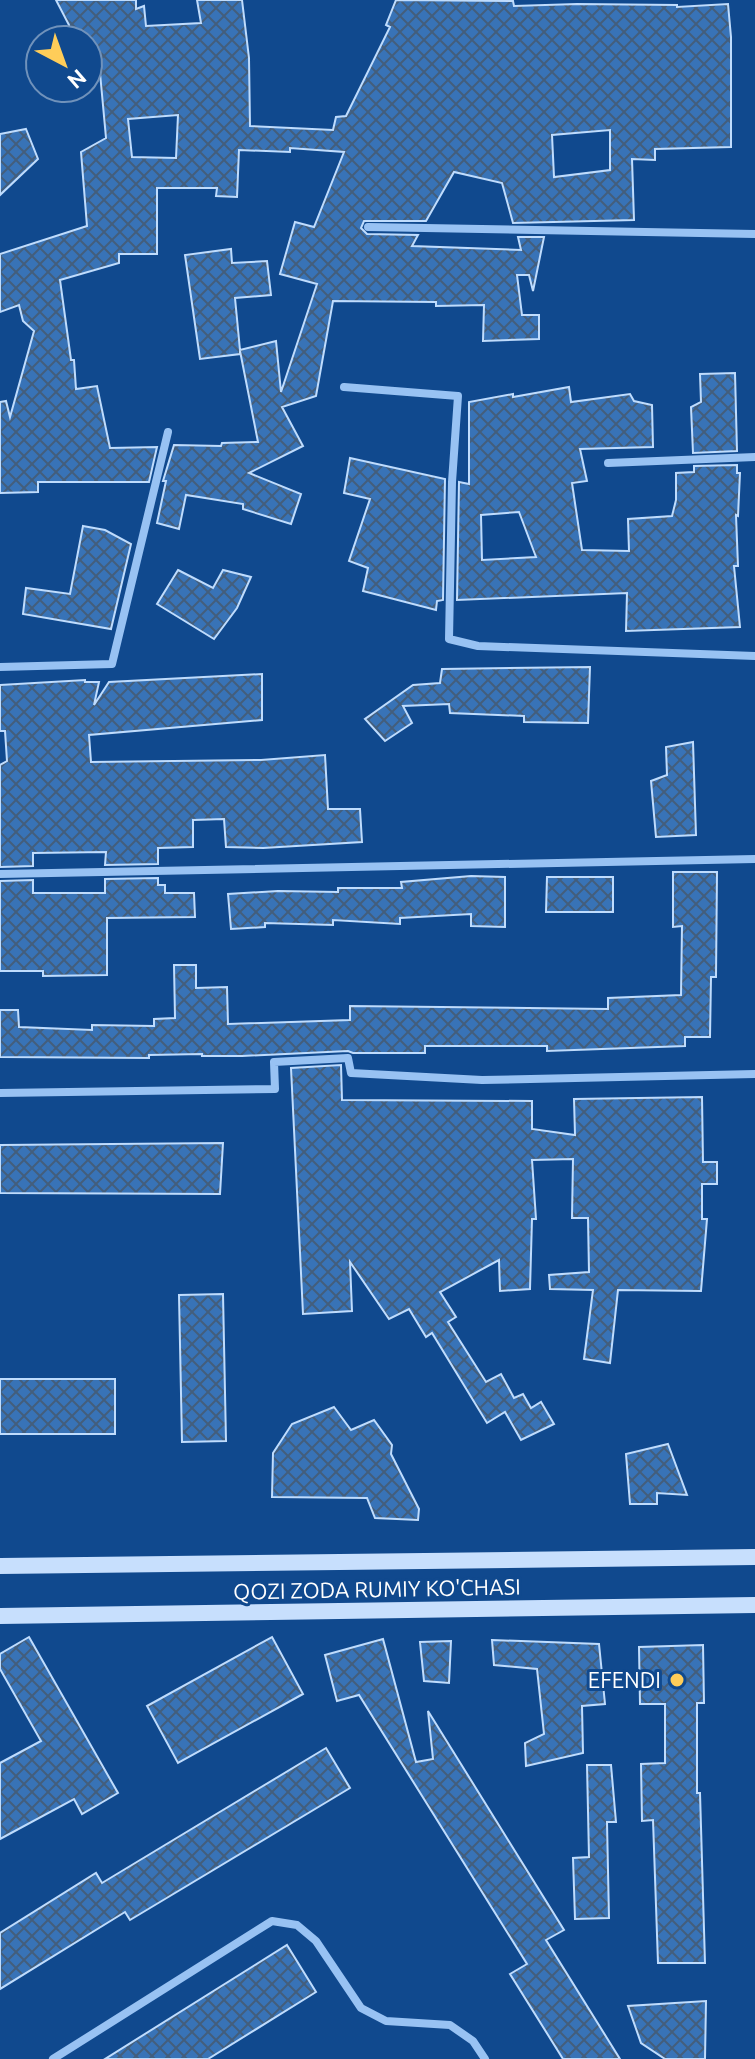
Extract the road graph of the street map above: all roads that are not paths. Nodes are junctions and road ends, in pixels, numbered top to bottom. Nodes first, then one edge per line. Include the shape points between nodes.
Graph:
1 (368, 227) dead end
2 (755, 234) edge
3 (344, 387) dead end
4 (168, 432) dead end
5 (755, 457) edge
6 (608, 463) dead end
7 (755, 656) edge
8 (0, 667) edge
9 (755, 859) edge
10 (0, 874) edge
11 (755, 1074) edge
12 (0, 1093) edge
13 (755, 1557) edge
14 (0, 1566) edge
15 (755, 1605) edge
16 (0, 1616) edge
17 (53, 2059) edge
18 (485, 2059) edge

1 - 2 street
3 - 7 street via 458,396 449,639 478,646
4 - 8 street via 112,664
5 - 6 street
9 - 10 street
11 - 12 street via 482,1080 351,1073 348,1058 274,1062 275,1089
13 - 14 street, QOZI ZODA RUMIY KO'CHASI
15 - 16 street, QOZI ZODA RUMIY KO'CHASI
17 - 18 street via 272,1921 297,1925 316,1941 361,2008 386,2021 450,2025 473,2041

